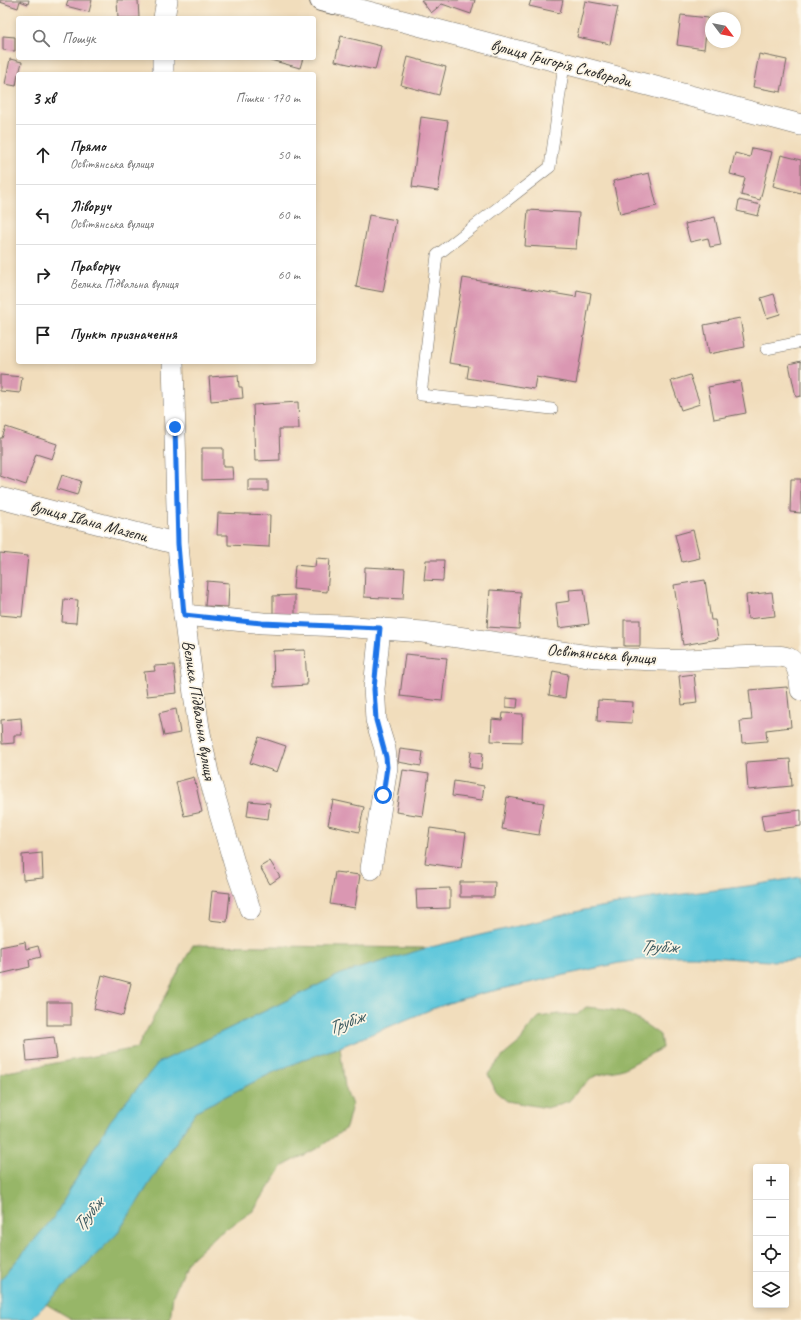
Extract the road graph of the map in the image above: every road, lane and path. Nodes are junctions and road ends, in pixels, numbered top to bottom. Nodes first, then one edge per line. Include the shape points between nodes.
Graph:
1 (167, 0) edge
2 (332, 1) edge
3 (164, 16) edge
4 (163, 60) edge
5 (564, 64) junction
6 (163, 72) edge
7 (801, 125) edge
8 (801, 342) edge
9 (766, 349) dead end
10 (173, 364) edge
11 (552, 409) dead end
12 (0, 498) edge
13 (178, 544) junction
14 (184, 615) junction
15 (380, 628) junction
16 (801, 690) edge
17 (371, 869) dead end
18 (250, 909) dead end

1 - 3 street
2 - 5 street, вулиця Григорія Сковороди
4 - 6 street
5 - 7 street, вулиця Григорія Сковороди
5 - 11 lane via 550,167 437,255 421,395
8 - 9 lane
10 - 13 street, Велика Підвальна вулиця
12 - 13 street, вулиця Івана Мазепи
13 - 14 street, Велика Підвальна вулиця
14 - 15 street, Освітянська вулиця via 262,623
14 - 18 street, Велика Підвальна вулиця via 208,773
15 - 16 street, Освітянська вулиця via 596,657 658,660 787,657 797,667
15 - 17 street via 374,689 376,720 385,749 387,767

